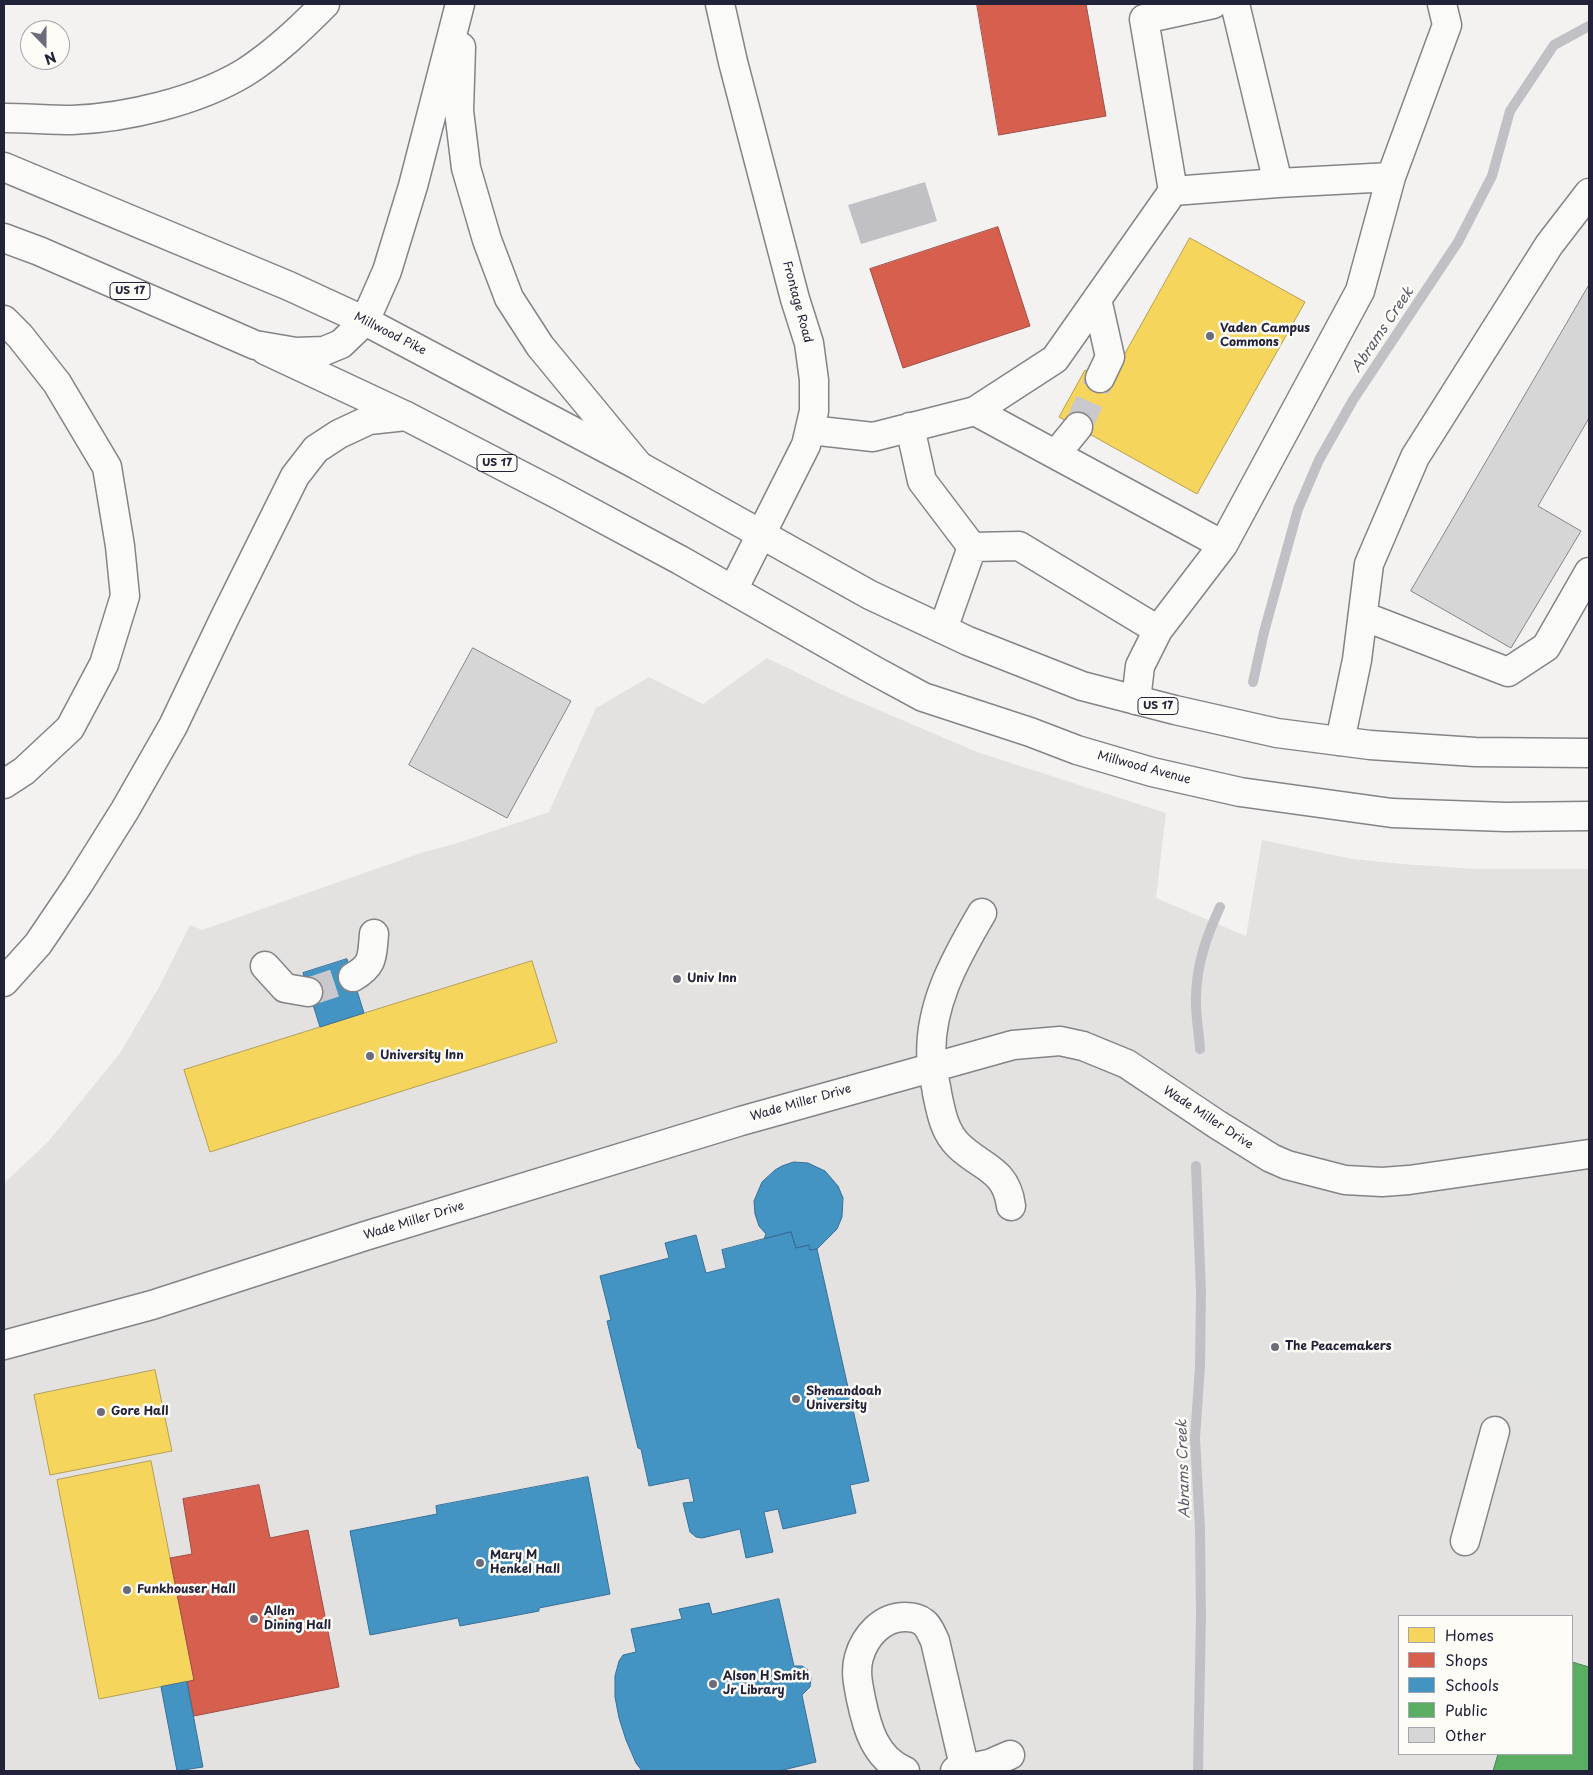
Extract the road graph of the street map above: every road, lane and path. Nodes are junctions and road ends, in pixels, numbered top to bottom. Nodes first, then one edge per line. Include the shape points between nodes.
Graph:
1 (325, 4) edge
2 (460, 4) edge
3 (466, 4) edge
4 (1213, 4) edge
5 (1235, 4) edge
6 (1442, 4) edge
7 (724, 5) edge
8 (4, 118) edge
9 (4, 168) edge
10 (1391, 177) junction
11 (1278, 182) junction
12 (1173, 191) junction
13 (1589, 193) edge
14 (4, 238) edge
15 (1097, 299) junction
16 (4, 320) edge
17 (365, 321) junction
18 (255, 345) junction
19 (1100, 378) tunnel mouth
20 (975, 410) junction
21 (406, 416) junction
22 (910, 427) junction
23 (1078, 427) tunnel mouth
24 (810, 430) junction
25 (1056, 454) junction
26 (639, 466) junction
27 (761, 533) junction
28 (1223, 545) junction
29 (972, 546) junction
30 (1589, 572) edge
31 (733, 590) junction
32 (1363, 616) junction
33 (943, 629) junction
34 (1158, 630) junction
35 (1136, 700) junction
36 (1340, 741) junction
37 (1589, 753) edge
38 (4, 784) edge
39 (1589, 816) edge
40 (982, 912) dead end
41 (374, 934) dead end
42 (266, 966) dead end
43 (353, 977) tunnel mouth
44 (4, 982) edge
45 (308, 992) tunnel mouth
46 (932, 1066) junction
47 (1589, 1154) edge
48 (1011, 1206) dead end
49 (4, 1345) edge
50 (1495, 1431) dead end
51 (1465, 1541) dead end
52 (1010, 1755) dead end
53 (960, 1770) edge
54 (905, 1771) edge

1 - 8 main road via 288,40 244,73 193,96 135,112 82,118
2 - 17 main road via 413,186 386,271
3 - 26 main road via 459,111 466,168 487,240 509,298 540,346
4 - 12 main road via 1144,19
5 - 11 main road
6 - 10 main road via 1447,25
7 - 24 main road, Frontage Road via 733,62 809,343 814,380 814,412
9 - 17 main road, Millwood Pike / US 17 via 280,282
10 - 11 main road
10 - 28 main road via 1360,291
11 - 12 main road
12 - 15 main road
13 - 32 main road via 1549,245 1415,457 1369,564
14 - 18 main road, US 17
15 - 19 main road via 1110,357
15 - 20 main road via 1055,359
16 - 38 main road via 57,383 107,467 125,596 104,664 70,728 24,771
17 - 18 main road via 341,344 324,351 296,352
17 - 26 main road, Millwood Pike / US 17
18 - 21 main road, US 17
20 - 22 main road
20 - 25 main road
21 - 31 main road, US 17
21 - 44 main road via 369,420 339,434 316,449 295,476 174,726 78,885 38,944
22 - 24 main road via 873,437
22 - 29 main road via 922,481
23 - 25 main road
24 - 27 main road, Frontage Road via 806,445
25 - 28 main road
26 - 27 main road, Millwood Pike / US 17
27 - 31 main road, Frontage Road
27 - 33 main road, US 17 via 870,595
28 - 34 main road
29 - 33 main road
29 - 34 main road via 1019,546
30 - 32 main road via 1546,646 1508,672
31 - 39 main road, Millwood Avenue / US 17 via 923,696 1152,772 1240,792 1392,813
32 - 36 main road
33 - 35 main road, US 17 via 1082,686
34 - 35 main road via 1140,666
35 - 36 main road, US 17 via 1276,733
36 - 37 main road, US 17 via 1475,752
40 - 46 main road via 948,974 934,1022
41 - 43 main road via 372,960
42 - 45 main road via 285,988
46 - 47 main road, Wade Miller Drive via 1013,1045 1060,1041 1083,1046 1127,1064 1271,1158 1344,1180 1409,1180
46 - 48 main road via 946,1128 960,1147 1001,1179
46 - 49 main road, Wade Miller Drive via 365,1236 152,1305
50 - 51 main road
52 - 53 main road via 989,1764
53 - 54 main road via 936,1641 923,1622 912,1617 896,1617 881,1624 866,1639 856,1668 873,1740 883,1756

